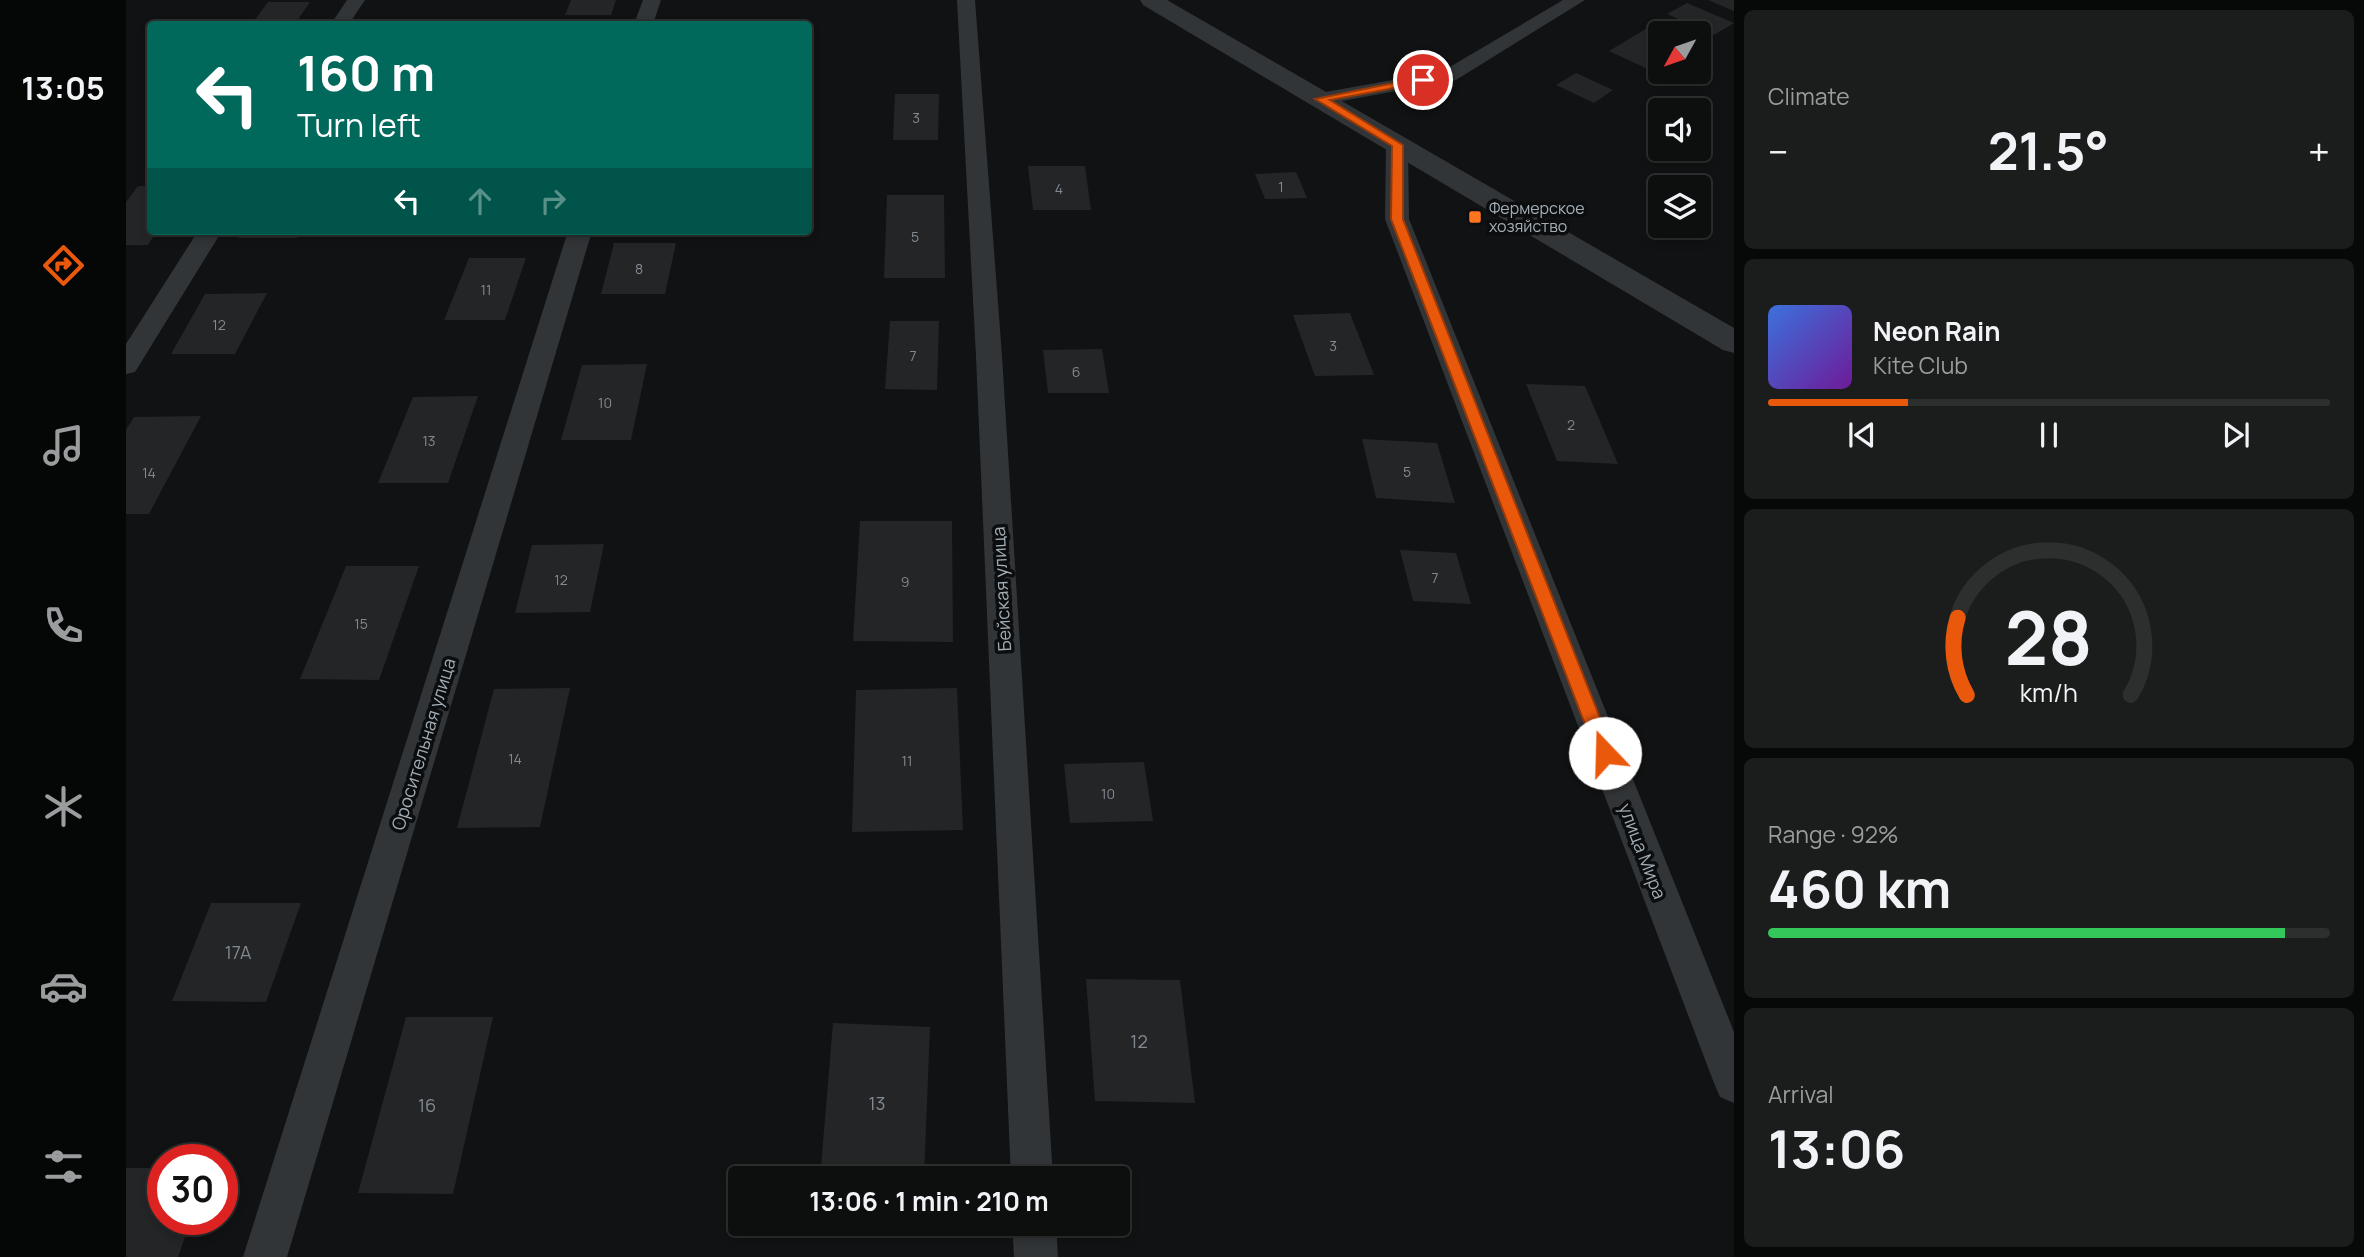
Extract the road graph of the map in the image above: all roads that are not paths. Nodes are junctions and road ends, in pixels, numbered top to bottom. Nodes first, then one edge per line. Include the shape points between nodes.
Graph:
1 (356, 0) edge
2 (652, 0) edge
3 (966, 0) edge
4 (1151, 0) edge
5 (1576, 0) edge
6 (342, 21) edge
7 (645, 21) edge
8 (1320, 99) junction
9 (1397, 145) junction
10 (208, 235) edge
11 (579, 235) edge
12 (1734, 342) edge
13 (126, 365) edge
14 (1734, 1083) edge
15 (1031, 1166) edge
16 (1035, 1236) edge
17 (265, 1257) edge
18 (1036, 1257) edge

1 - 6 street
2 - 7 street
3 - 15 street, Бейская улица
4 - 8 street
5 - 8 street via 1449,75
8 - 9 street
9 - 12 street
9 - 14 street, улица Мира via 1397,219
10 - 13 street
11 - 17 street, Оросительная улица
16 - 18 street

